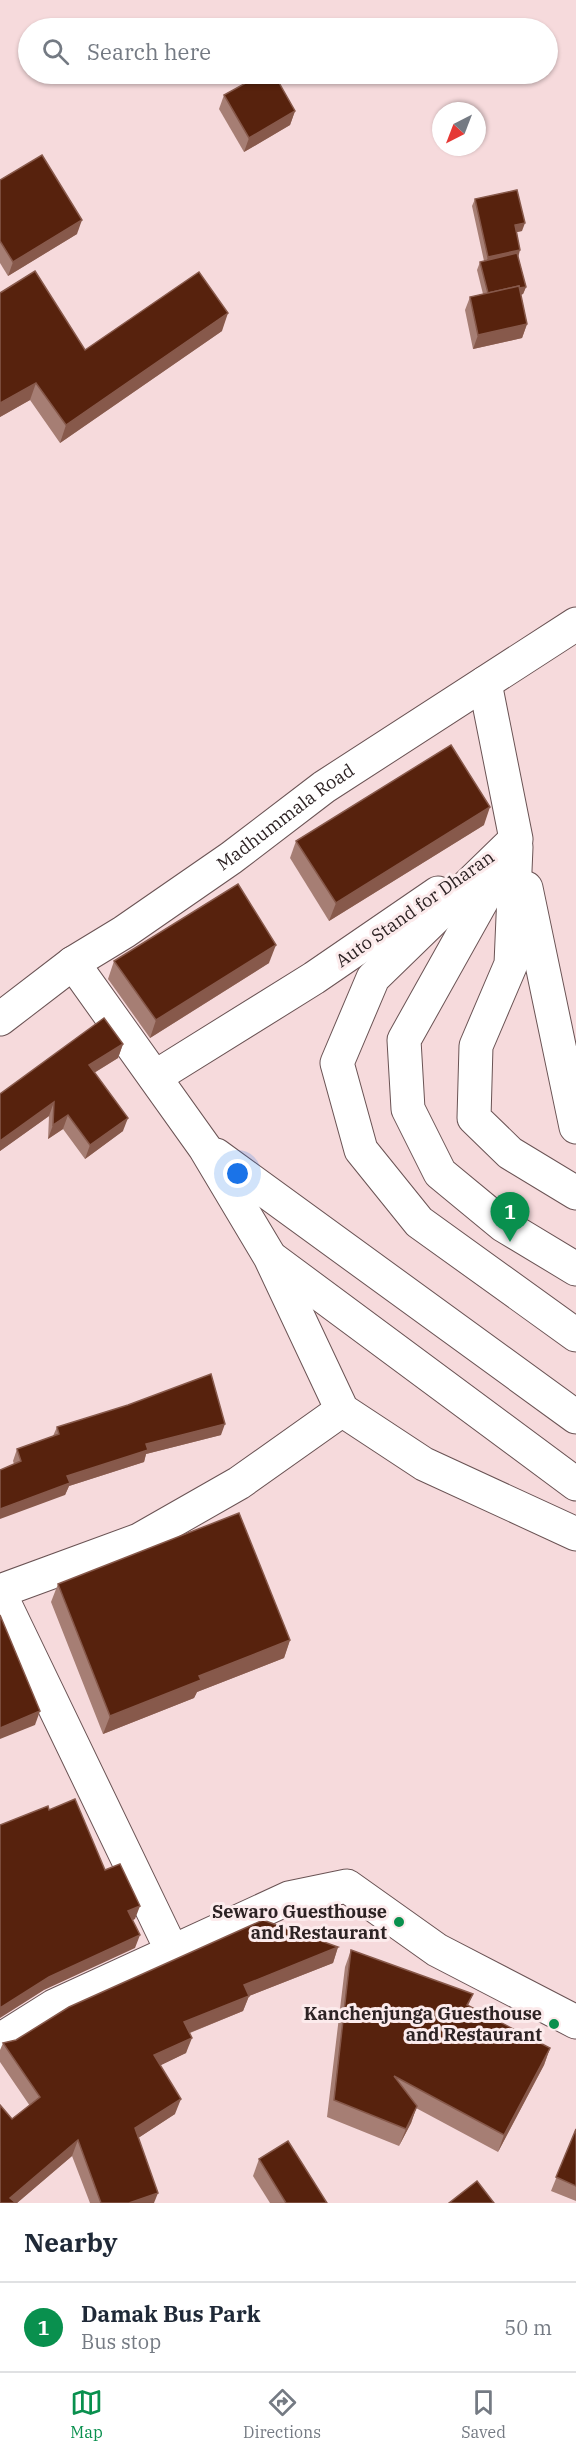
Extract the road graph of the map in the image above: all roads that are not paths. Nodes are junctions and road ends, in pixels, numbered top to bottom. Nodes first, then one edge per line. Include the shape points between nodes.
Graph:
1 (576, 624) edge
2 (484, 683) junction
3 (516, 839) junction
4 (73, 963) junction
5 (0, 1019) edge
6 (155, 1077) junction
7 (576, 1127) edge
8 (206, 1148) junction
9 (576, 1193) edge
10 (270, 1257) junction
11 (576, 1269) edge
12 (576, 1335) edge
13 (342, 1410) junction
14 (576, 1417) edge
15 (576, 1484) edge
16 (576, 1534) edge
17 (0, 1593) edge
18 (172, 1951) junction
19 (576, 2022) edge
20 (0, 2040) edge

1 - 2 street, Madhummala Road
2 - 3 street
2 - 4 street, Madhummala Road via 324,788 231,858
3 - 6 street, Auto Stand for Dharan via 314,978
3 - 7 street
3 - 9 street via 511,964 476,1046 474,1118 510,1153
3 - 11 street via 404,1040 408,1109 440,1173 502,1225
3 - 12 street via 373,978 337,1063 361,1150 419,1222
4 - 5 street, Madhummala Road
4 - 6 street
6 - 8 street
8 - 10 street
8 - 14 street
10 - 13 street
10 - 15 street
13 - 16 street via 424,1464
13 - 17 street via 239,1483 139,1540
17 - 18 street
18 - 19 street via 289,1898 347,1886 437,1950
18 - 20 street via 54,2006

